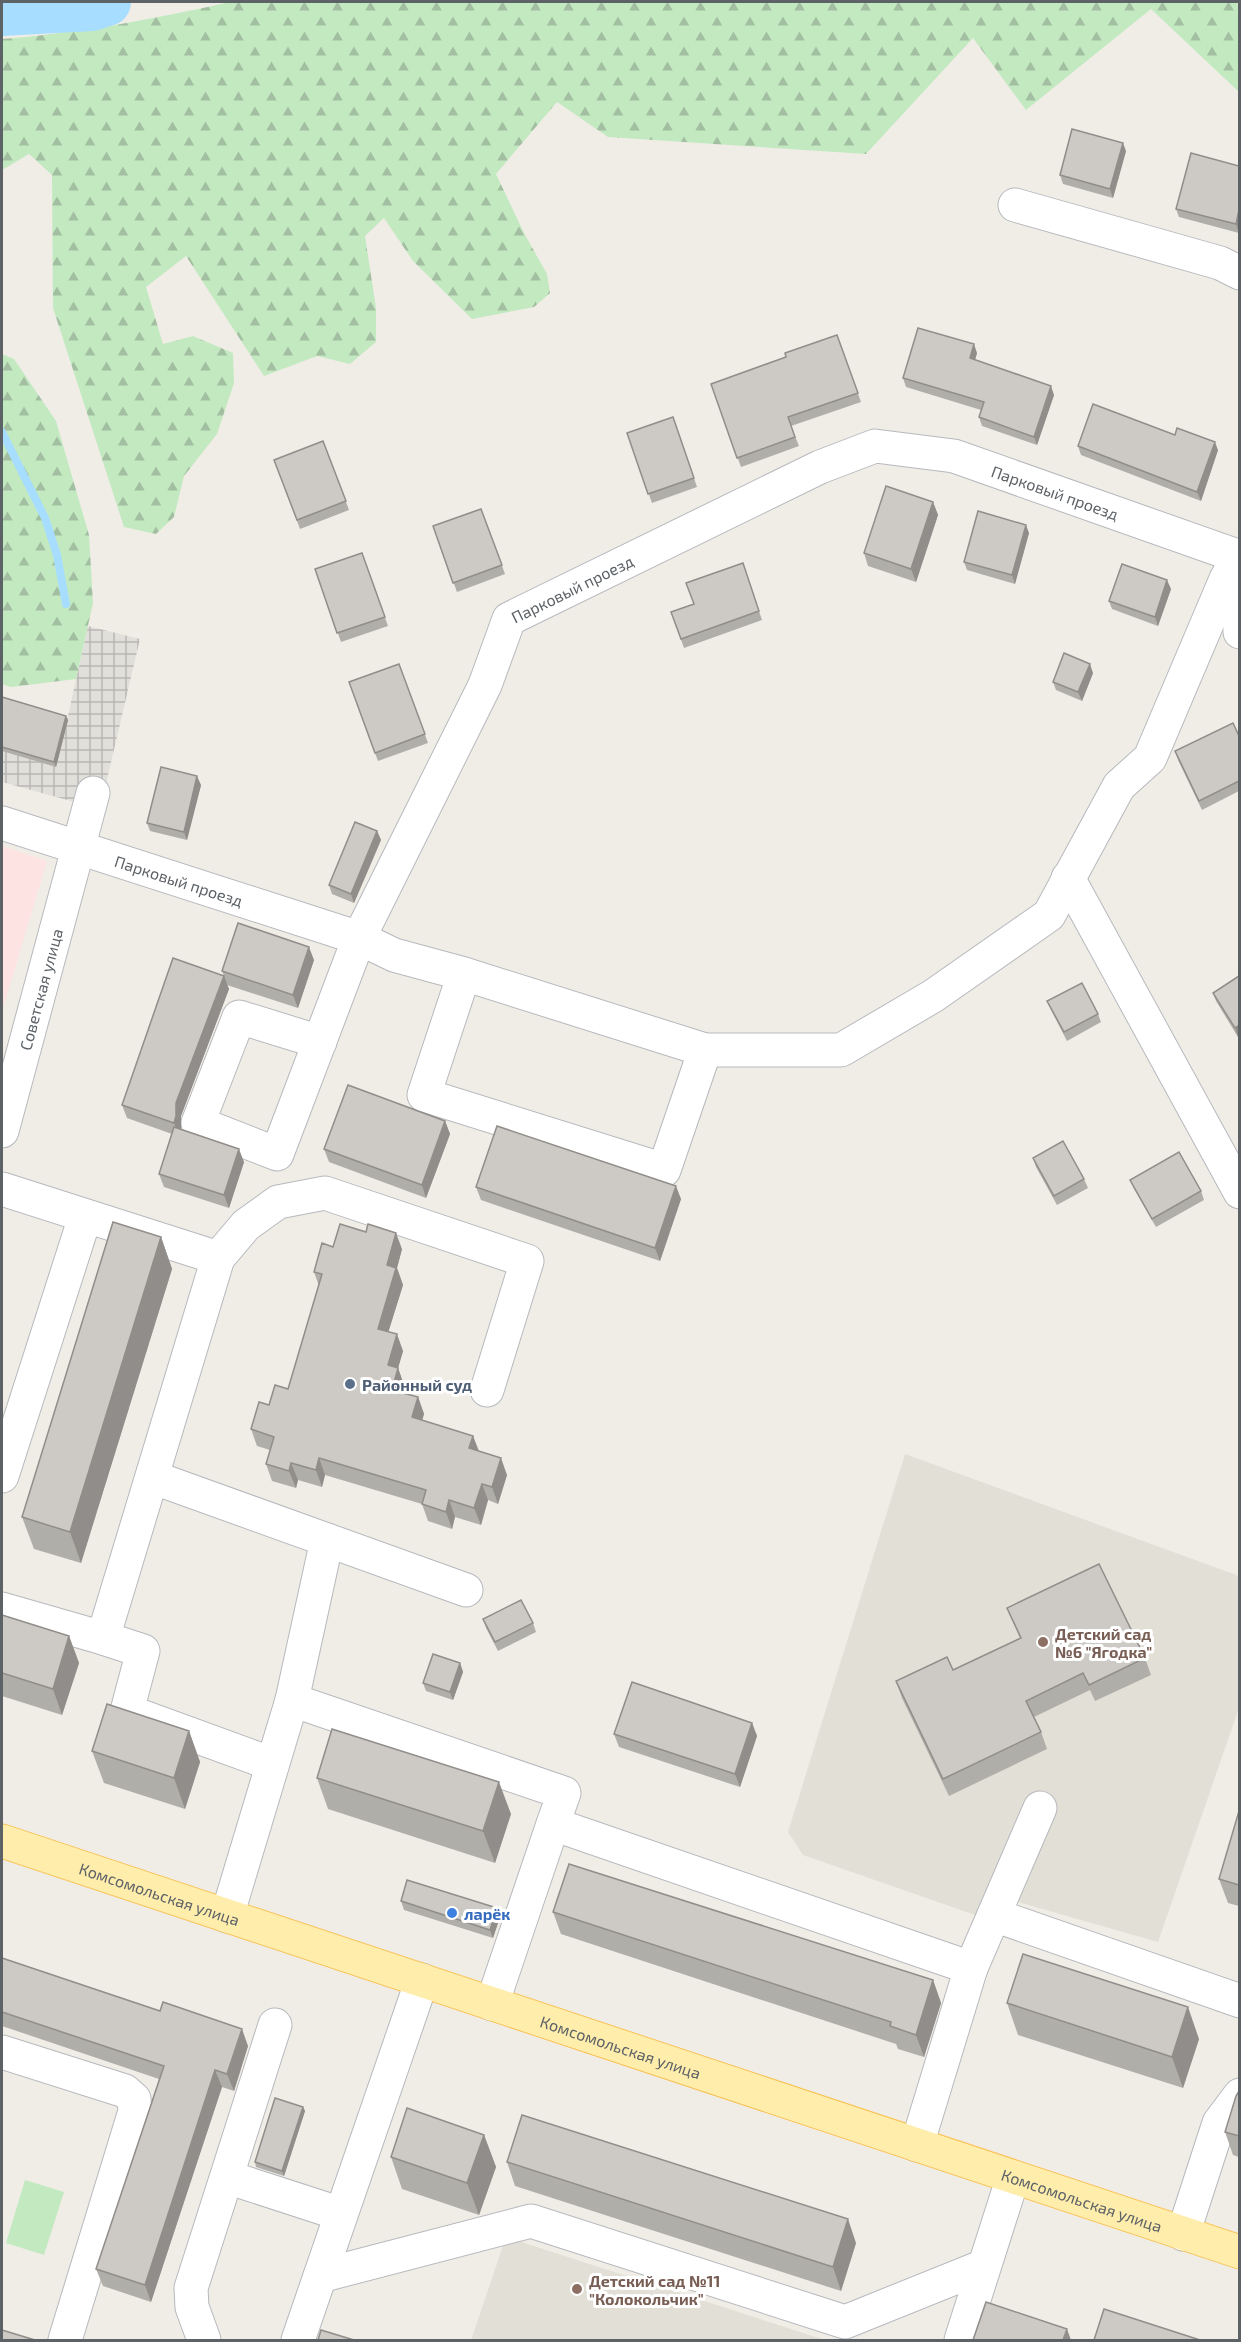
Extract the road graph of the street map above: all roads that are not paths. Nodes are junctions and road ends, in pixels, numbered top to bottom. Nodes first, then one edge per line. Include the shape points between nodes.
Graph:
1 (1015, 205) dead end
2 (1239, 273) edge
3 (1239, 557) edge
4 (1239, 632) edge
5 (93, 793) dead end
6 (2, 823) edge
7 (80, 849) junction
8 (1068, 878) junction
9 (359, 938) junction
10 (464, 974) junction
11 (320, 1042) dead end
12 (705, 1050) junction
13 (2, 1131) edge
14 (2, 1189) edge
15 (1239, 1192) edge
16 (85, 1217) junction
17 (218, 1258) junction
18 (487, 1390) dead end
19 (2, 1476) edge
20 (152, 1477) junction
21 (327, 1540) junction
22 (466, 1590) dead end
23 (2, 1609) edge
24 (103, 1638) junction
25 (292, 1700) junction
26 (272, 1764) junction
27 (1040, 1808) dead end
28 (553, 1824) junction
29 (2, 1841) edge
30 (994, 1915) junction
31 (227, 1916) junction
32 (971, 1968) junction
33 (422, 1980) junction
34 (1239, 2001) edge
35 (492, 2004) junction
36 (275, 2025) dead end
37 (2, 2052) edge
38 (1239, 2095) edge
39 (917, 2145) junction
40 (227, 2177) junction
41 (1013, 2177) junction
42 (341, 2214) junction
43 (1183, 2234) junction
44 (1239, 2253) edge
45 (984, 2266) junction
46 (320, 2276) junction
47 (65, 2340) edge
48 (204, 2340) edge
49 (298, 2340) edge
50 (961, 2340) edge

1 - 2 street via 1220,263
3 - 4 street
3 - 8 street via 1150,758 1119,786
3 - 9 street, Парковый проезд via 954,456 875,446 820,467 509,619 485,685
5 - 7 street, Советская улица
6 - 7 street, Парковый проезд
7 - 9 street, Парковый проезд
7 - 13 street, Советская улица
8 - 12 street via 1048,915 933,996 841,1050
8 - 15 street
9 - 10 street via 394,955
9 - 11 street
10 - 12 street
10 - 12 street via 424,1095 664,1170
14 - 16 street
16 - 17 street
16 - 19 street
17 - 18 street via 246,1225 278,1202 325,1192 527,1262
17 - 20 street
20 - 21 street
20 - 24 street
21 - 22 street
21 - 25 street
23 - 24 street
24 - 26 street via 143,1651 127,1711
25 - 26 street
25 - 28 street via 564,1793
26 - 31 street
27 - 30 street
28 - 32 street
28 - 35 street
29 - 31 main road, Комсомольская улица
30 - 32 street
30 - 34 street
31 - 33 main road, Комсомольская улица
32 - 39 street
33 - 35 main road, Комсомольская улица
33 - 42 street
35 - 39 main road, Комсомольская улица
36 - 40 street
37 - 47 street via 125,2091 134,2098 135,2111
38 - 43 street via 1219,2123
39 - 41 main road, Комсомольская улица
40 - 42 street
40 - 48 street via 190,2297
41 - 43 main road, Комсомольская улица
41 - 45 street
42 - 46 street
43 - 44 main road, Комсомольская улица
45 - 46 street via 845,2322 531,2221
45 - 50 street
46 - 49 street

